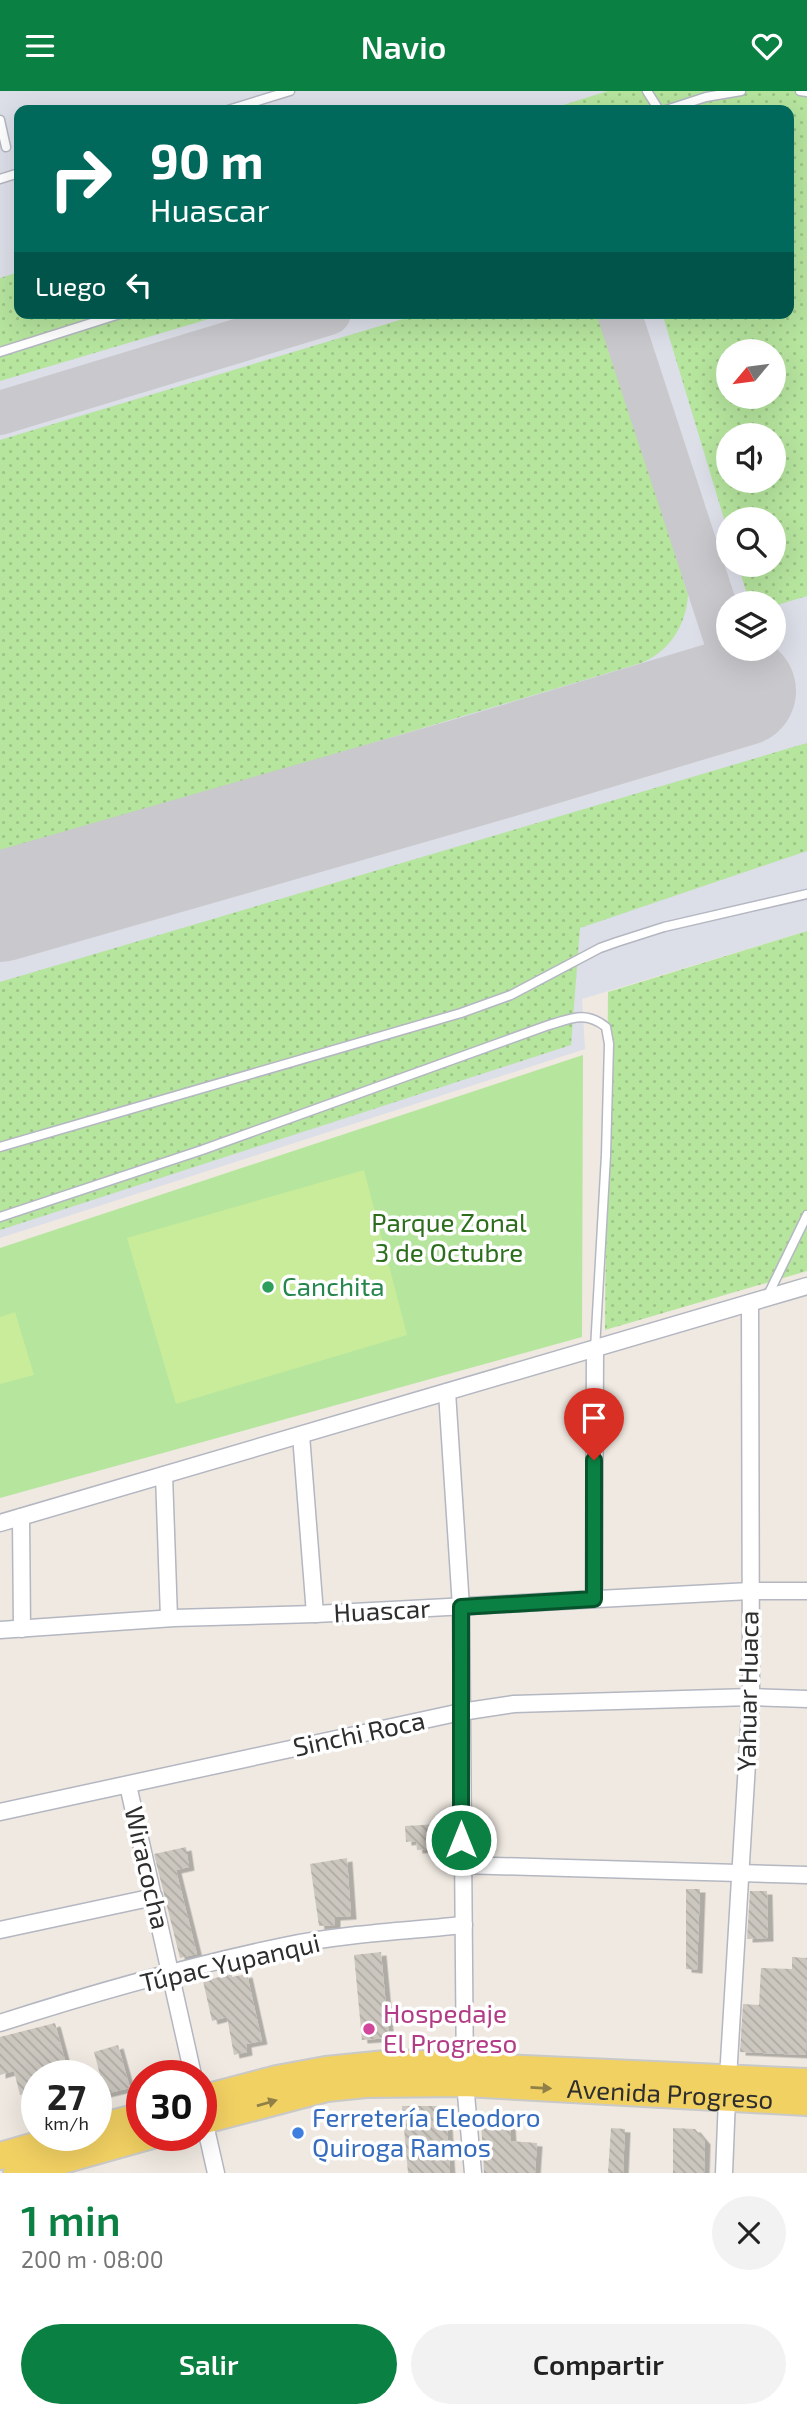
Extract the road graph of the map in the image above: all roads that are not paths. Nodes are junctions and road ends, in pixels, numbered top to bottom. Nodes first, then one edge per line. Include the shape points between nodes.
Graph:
1 (290, 91) edge
2 (741, 91) edge
3 (800, 91) edge
4 (807, 92) edge
5 (244, 105) edge
6 (681, 105) edge
7 (0, 120) edge
8 (6, 147) dead end
9 (104, 319) edge
10 (0, 352) edge
11 (807, 894) edge
12 (0, 1147) edge
13 (807, 1215) edge
14 (0, 1217) edge
15 (807, 1286) edge
16 (767, 1298) junction
17 (750, 1303) junction
18 (595, 1349) junction
19 (447, 1392) junction
20 (301, 1435) junction
21 (164, 1475) junction
22 (20, 1517) junction
23 (0, 1523) edge
24 (750, 1591) junction
25 (807, 1591) edge
26 (594, 1599) junction
27 (461, 1607) junction
28 (315, 1614) junction
29 (169, 1618) junction
30 (22, 1629) junction
31 (0, 1630) edge
32 (751, 1697) junction
33 (807, 1699) edge
34 (461, 1712) junction
35 (128, 1784) junction
36 (0, 1812) edge
37 (461, 1865) junction
38 (742, 1872) junction
39 (807, 1875) edge
40 (154, 1897) junction
41 (464, 1925) junction
42 (0, 1930) edge
43 (171, 1974) junction
44 (0, 2023) edge
45 (190, 2060) edge
46 (465, 2074) junction
47 (807, 2082) edge
48 (728, 2088) junction
49 (807, 2102) edge
50 (217, 2111) edge
51 (126, 2143) edge
52 (21, 2149) edge
53 (211, 2151) edge
54 (0, 2155) edge
55 (44, 2169) edge
56 (17, 2173) edge
57 (216, 2173) edge
58 (473, 2173) edge
59 (724, 2173) edge

1 - 5 lane
2 - 6 lane
3 - 4 lane
7 - 8 lane
9 - 10 lane
11 - 12 lane via 664,927 600,949 511,995 461,1013
13 - 16 lane
14 - 18 lane via 546,1026 588,1017 606,1027 609,1044
15 - 16 street
16 - 17 street
17 - 18 street
17 - 24 street, Yahuar Huaca
18 - 19 street
18 - 26 street
19 - 20 street
19 - 27 street
20 - 21 street
20 - 28 street
21 - 22 street
21 - 29 street
22 - 23 street
22 - 30 street
24 - 25 street, Huascar
24 - 26 street, Huascar
24 - 32 street, Yahuar Huaca
26 - 27 street, Huascar
27 - 28 street, Huascar
27 - 34 street
28 - 29 street, Huascar
29 - 30 street, Huascar
30 - 31 street, Huascar
32 - 33 street, Sinchi Roca
32 - 34 street, Sinchi Roca via 514,1704
32 - 38 street, Yahuar Huaca
34 - 35 street, Sinchi Roca
34 - 37 street
35 - 36 street, Sinchi Roca
35 - 40 street, Wiracocha
37 - 38 street
37 - 41 street
38 - 39 street
38 - 48 street, Yahuar Huaca
40 - 42 street
40 - 43 street, Wiracocha
41 - 43 street, Túpac Yupanqui via 286,1946
41 - 46 street
43 - 44 street, Túpac Yupanqui
43 - 45 street, Wiracocha
46 - 48 main road, Avenida Progreso
46 - 50 main road, Avenida Progreso via 327,2088
46 - 58 street
47 - 48 main road, Avenida Progreso
48 - 49 main road, Avenida Progreso
48 - 59 street, Yahuar Huaca
51 - 55 main road
52 - 54 main road
53 - 57 street
55 - 56 main road

